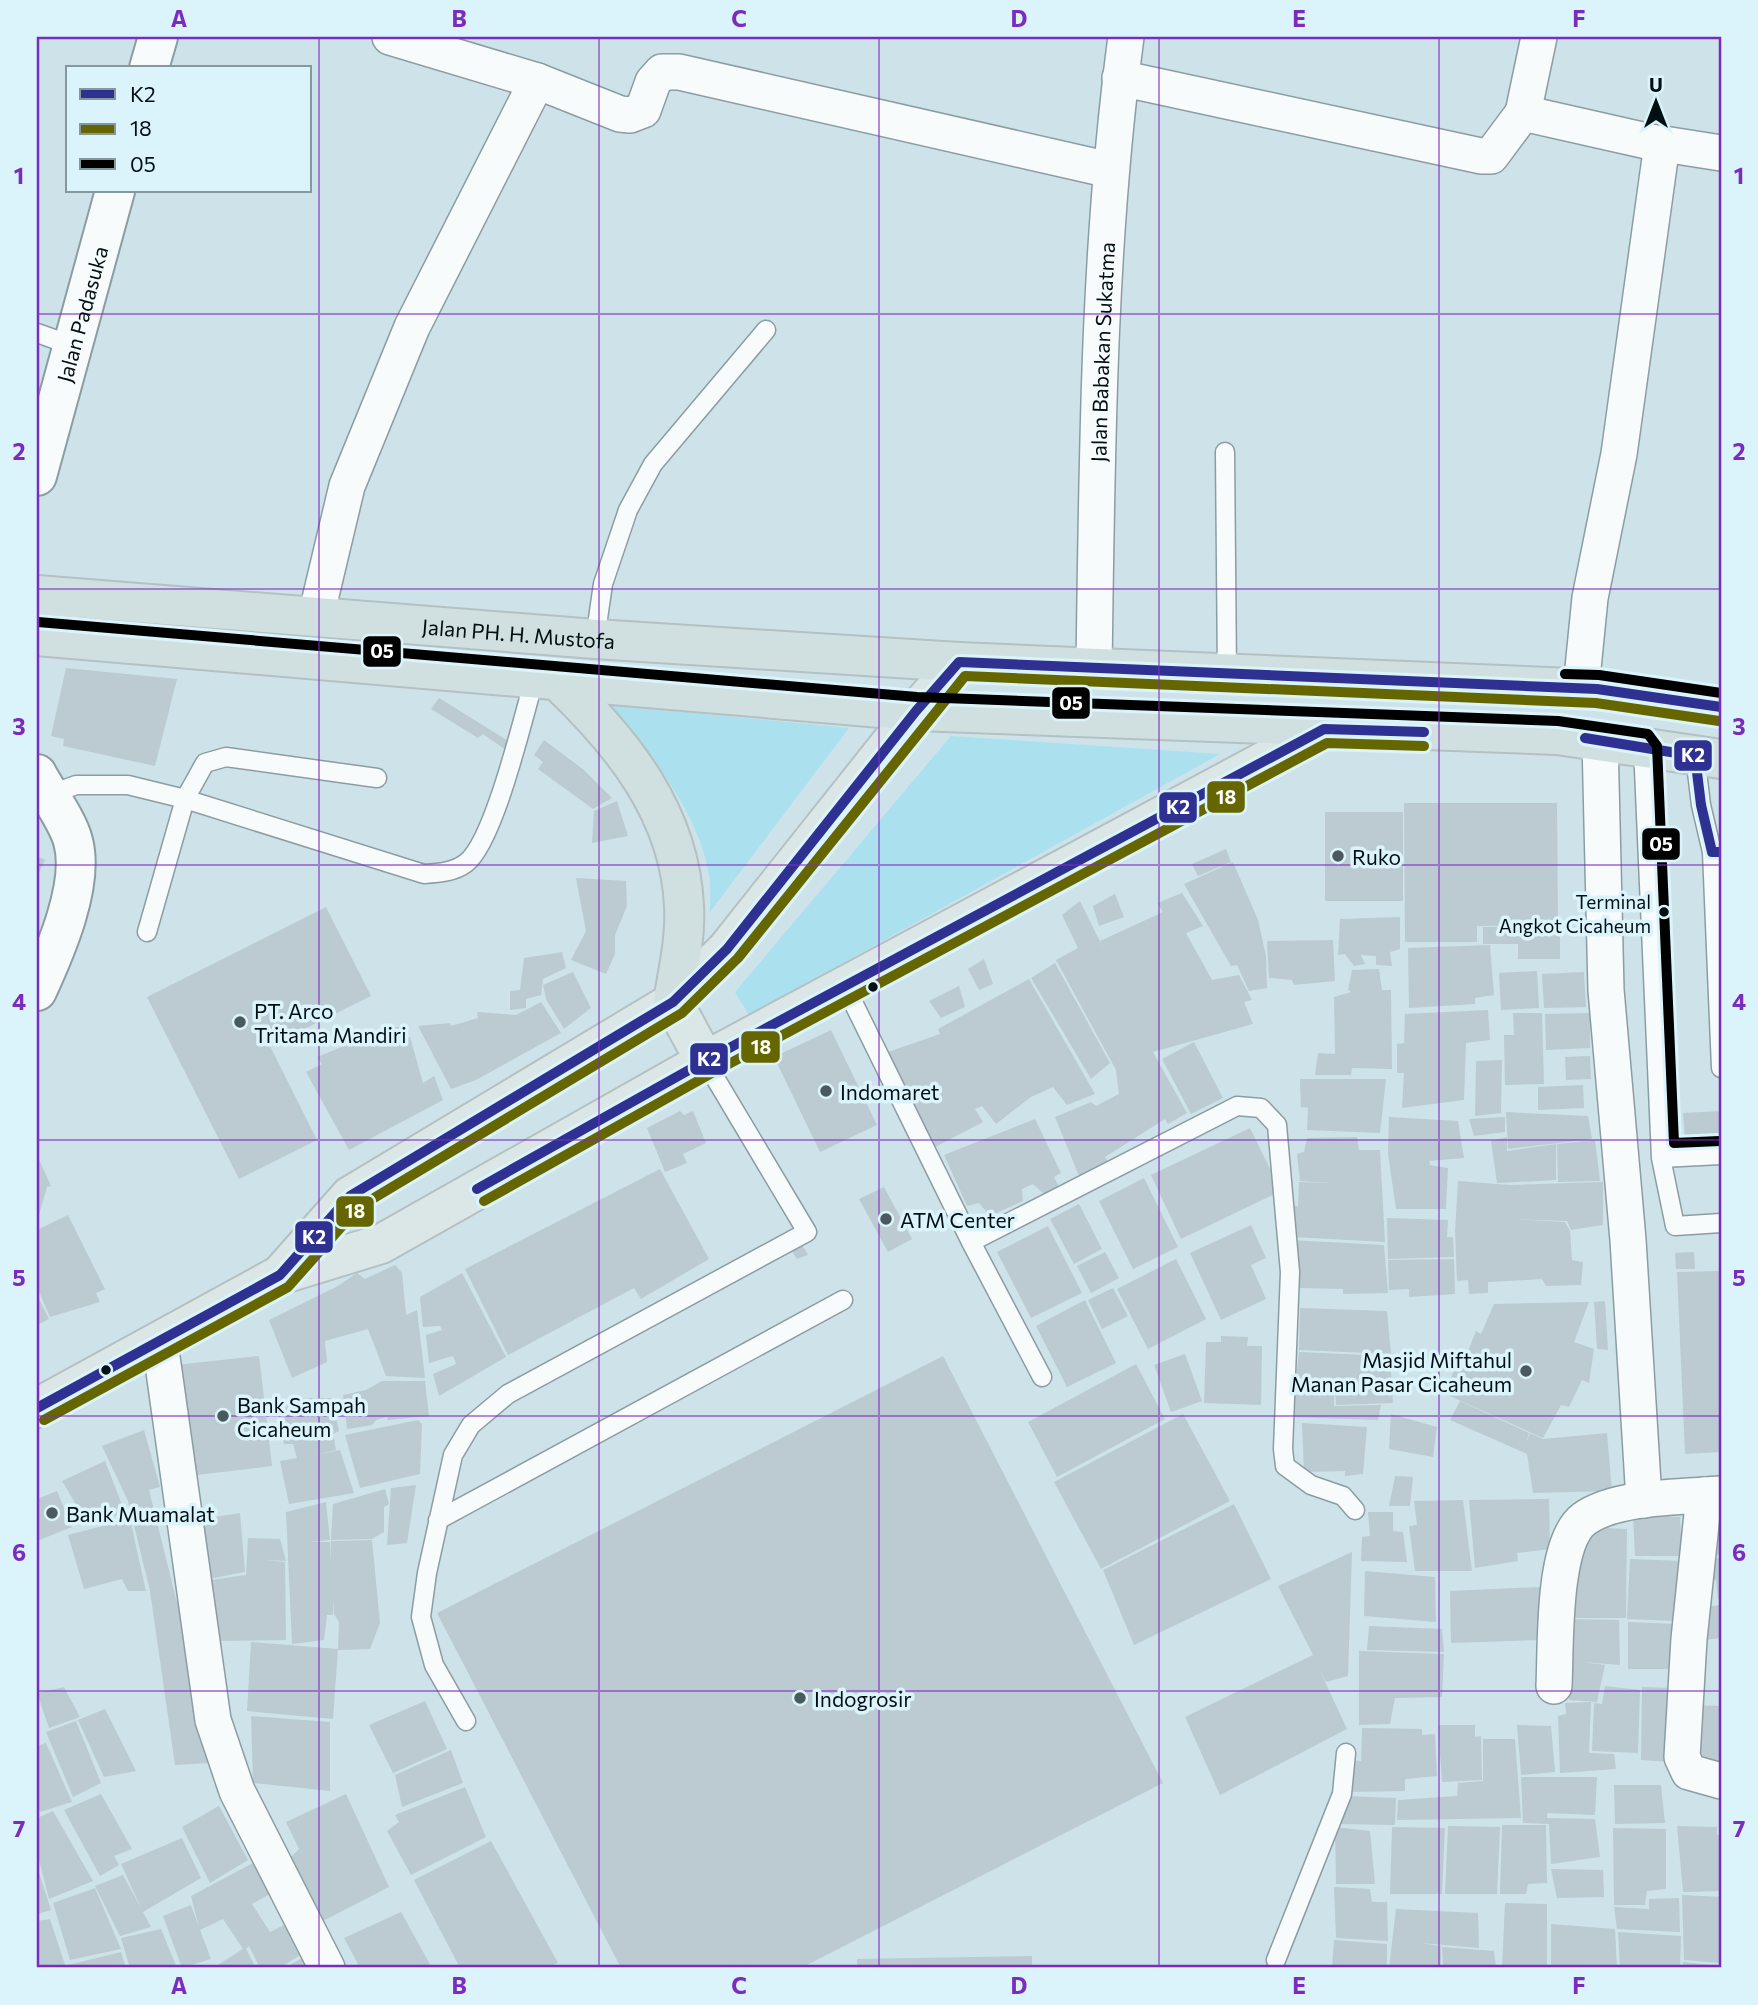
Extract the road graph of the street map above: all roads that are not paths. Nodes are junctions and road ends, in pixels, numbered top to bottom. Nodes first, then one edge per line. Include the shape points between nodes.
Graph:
1 (158, 37) edge
2 (390, 37) edge
3 (1126, 37) edge
4 (1539, 37) edge
5 (150, 66) edge
6 (1120, 78) junction
7 (537, 81) junction
8 (1523, 113) junction
9 (1662, 144) junction
10 (1721, 153) edge
11 (1110, 170) junction
12 (115, 192) edge
13 (766, 330) dead end
14 (54, 339) edge
15 (1225, 452) dead end
16 (37, 476) edge
17 (37, 595) edge
18 (316, 615) junction
19 (37, 636) edge
20 (594, 639) junction
21 (959, 662) junction
22 (1094, 669) junction
23 (1227, 674) junction
24 (547, 681) junction
25 (1581, 688) junction
26 (1721, 707) edge
27 (916, 711) junction
28 (1324, 729) junction
29 (1600, 740) junction
30 (1643, 747) junction
31 (1708, 757) edge
32 (377, 778) dead end
33 (43, 785) edge
34 (185, 799) junction
35 (1716, 852) edge
36 (147, 932) dead end
37 (845, 986) junction
38 (37, 991) edge
39 (673, 1002) junction
40 (705, 1061) junction
41 (1721, 1068) edge
42 (1721, 1155) edge
43 (1661, 1158) junction
44 (1721, 1223) edge
45 (971, 1242) junction
46 (280, 1275) junction
47 (843, 1300) dead end
48 (160, 1343) junction
49 (1042, 1377) dead end
50 (37, 1408) edge
51 (1713, 1494) edge
52 (1644, 1500) junction
53 (1355, 1510) dead end
54 (438, 1520) junction
55 (1554, 1686) dead end
56 (466, 1721) dead end
57 (1346, 1754) dead end
58 (1721, 1781) edge
59 (1276, 1960) dead end
60 (327, 1968) edge

1 - 5 street
2 - 7 street
3 - 6 street, Jalan Babakan Sukatma
4 - 8 street
6 - 8 street via 1481,156 1491,156
6 - 11 street, Jalan Babakan Sukatma
7 - 11 street via 630,115 643,110 653,82 662,72 679,72
7 - 18 street via 412,327 347,486
8 - 9 street
9 - 10 street
9 - 25 street via 1619,454 1590,598
11 - 22 street, Jalan Babakan Sukatma via 1097,392
12 - 14 street, Jalan Padasuka
13 - 20 lane via 653,464 628,510 603,584
14 - 16 street, Jalan Padasuka
15 - 23 lane
17 - 18 highway, Jalan PH. H. Mustofa
18 - 20 highway, Jalan PH. H. Mustofa
19 - 24 highway
20 - 21 highway, Jalan PH. H. Mustofa
21 - 22 highway, Jalan PH. H. Mustofa
21 - 27 main road
22 - 23 highway, Jalan PH. H. Mustofa
23 - 25 highway, Jalan PH. H. Mustofa
24 - 27 highway
24 - 34 lane via 516,744 481,845 466,863 447,872 425,874
24 - 39 highway via 620,745 667,825 680,865 684,907
25 - 26 highway, Jalan PH. H. Mustofa
27 - 28 highway
27 - 39 main road via 727,948
28 - 29 highway
28 - 37 main road
29 - 30 highway
29 - 52 street via 1606,990
30 - 31 highway
30 - 43 lane
31 - 35 lane via 1701,805
32 - 34 lane via 214,758 205,763
33 - 34 lane via 108,783
33 - 38 street via 73,841 74,884 59,943
34 - 36 lane
35 - 41 lane
37 - 40 main road
37 - 45 lane
39 - 40 main road
39 - 46 main road via 350,1196
40 - 46 main road via 381,1244
40 - 54 lane via 807,1232 508,1394 471,1425 453,1455
42 - 43 lane
43 - 44 lane via 1675,1226
45 - 49 lane
45 - 53 lane via 1237,1107 1261,1108 1277,1125 1290,1272 1285,1466 1311,1485 1343,1496
46 - 48 main road
47 - 54 lane
48 - 50 main road
48 - 60 street via 213,1720 237,1791
51 - 52 street
51 - 58 street via 1689,1639 1682,1757 1689,1772
52 - 55 street via 1581,1521 1561,1559
54 - 56 lane via 421,1617 434,1665
57 - 59 lane via 1342,1794

